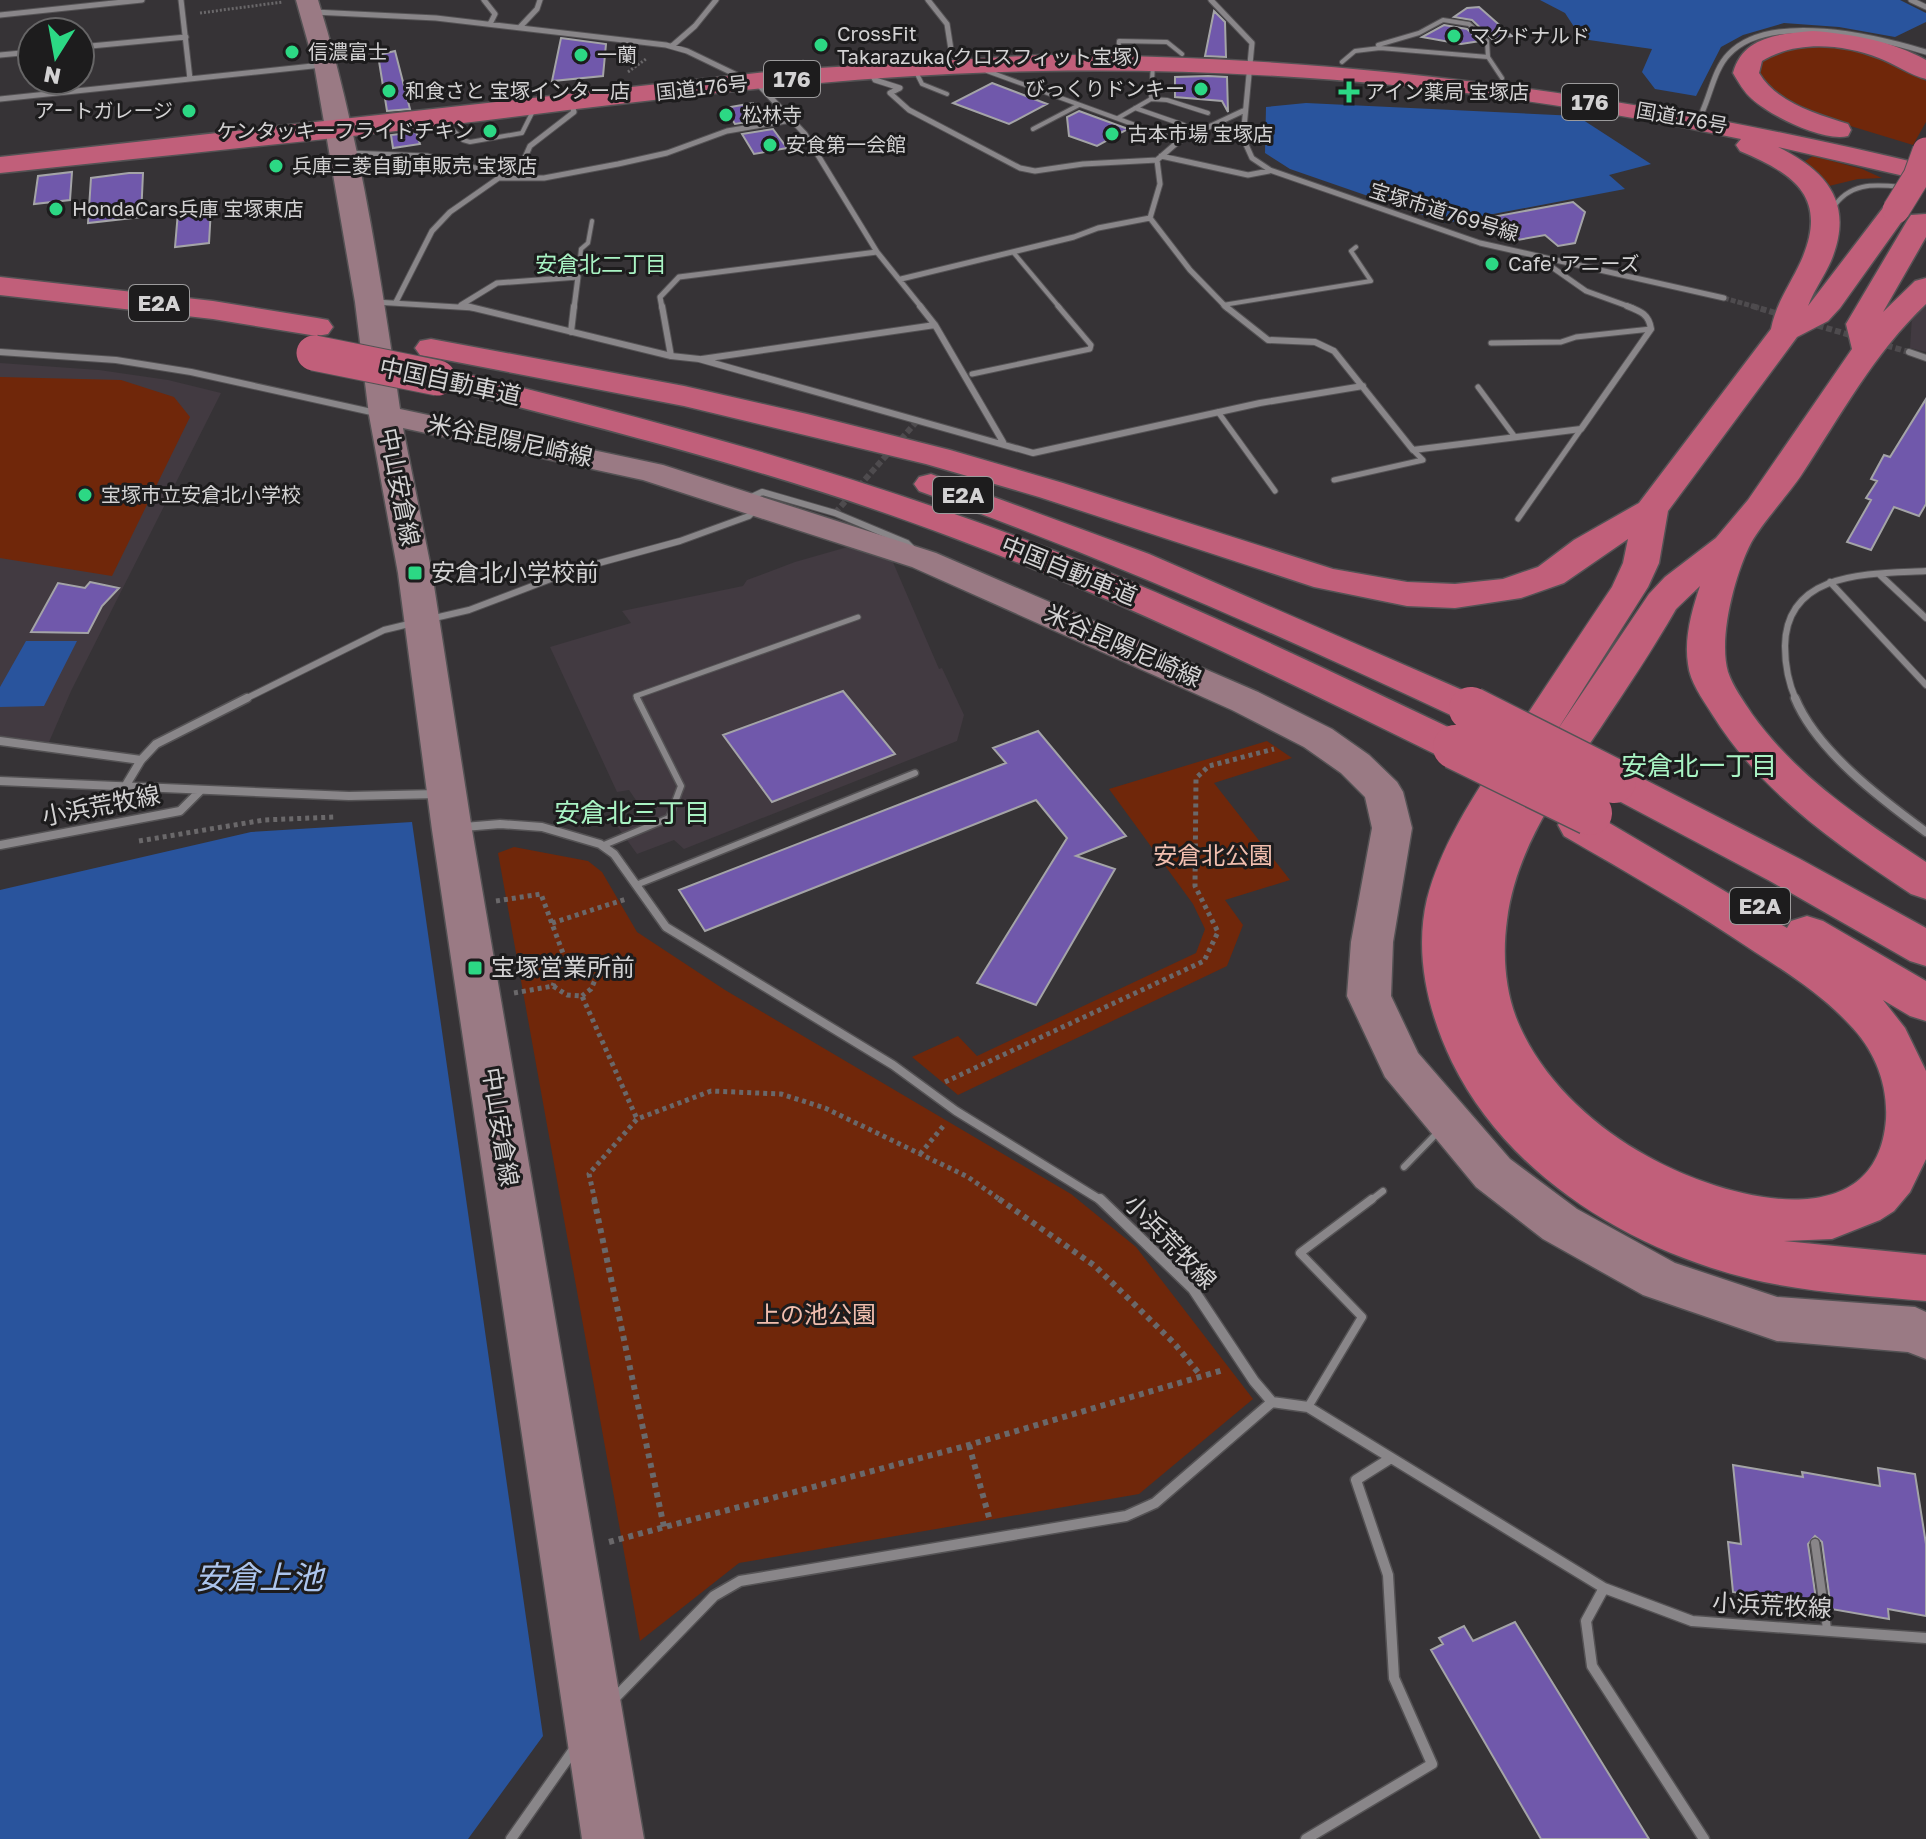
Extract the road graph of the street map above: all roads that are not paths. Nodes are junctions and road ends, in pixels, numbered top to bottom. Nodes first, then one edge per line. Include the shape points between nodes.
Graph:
1 (142, 0) edge
2 (181, 0) edge
3 (484, 0) edge
4 (540, 0) edge
5 (716, 0) edge
6 (928, 0) edge
7 (1211, 0) edge
8 (1911, 0) edge
9 (300, 4) edge
10 (1926, 7) edge
11 (0, 15) edge
12 (490, 24) junction
13 (520, 27) junction
14 (186, 37) junction
15 (96, 45) edge
16 (672, 46) junction
17 (1926, 52) edge
18 (952, 56) junction
19 (1348, 56) junction
20 (1250, 62) junction
21 (326, 64) junction
22 (1153, 64) junction
23 (1495, 68) junction
24 (916, 70) junction
25 (1926, 71) edge
26 (1016, 72) junction
27 (871, 73) junction
28 (730, 74) junction
29 (190, 79) junction
30 (758, 82) junction
31 (947, 94) dead end
32 (1563, 97) junction
33 (0, 99) edge
34 (1151, 99) junction
35 (571, 101) junction
36 (1080, 104) junction
37 (1135, 108) junction
38 (1703, 110) junction
39 (1243, 111) junction
40 (1208, 113) dead end
41 (1118, 118) junction
42 (792, 120) junction
43 (1184, 125) dead end
44 (1033, 129) dead end
45 (338, 132) junction
46 (1179, 141) junction
47 (0, 151) edge
48 (1159, 158) junction
49 (0, 165) edge
50 (1270, 170) junction
51 (500, 177) junction
52 (1920, 182) edge
53 (1829, 215) junction
54 (1150, 218) junction
55 (592, 221) dead end
56 (1356, 247) dead end
57 (877, 252) junction
58 (1013, 252) junction
59 (1536, 256) junction
60 (578, 277) junction
61 (901, 279) junction
62 (0, 286) edge
63 (1926, 287) edge
64 (1724, 298) tunnel mouth
65 (383, 302) junction
66 (461, 305) junction
67 (1223, 305) junction
68 (0, 310) edge
69 (935, 325) junction
70 (1651, 329) junction
71 (1786, 330) junction
72 (571, 332) junction
73 (315, 340) junction
74 (1491, 343) dead end
75 (1865, 350) junction
76 (0, 352) edge
77 (1909, 352) tunnel mouth
78 (671, 356) junction
79 (1926, 358) edge
80 (699, 359) junction
81 (435, 363) junction
82 (972, 374) dead end
83 (1363, 386) junction
84 (1478, 387) dead end
85 (1218, 412) junction
86 (385, 415) junction
87 (1581, 429) junction
88 (1515, 437) junction
89 (1003, 442) junction
90 (1413, 450) junction
91 (1334, 480) dead end
92 (1275, 491) dead end
93 (750, 505) junction
94 (1651, 510) junction
95 (1518, 519) dead end
96 (1734, 541) junction
97 (1926, 571) edge
98 (1880, 575) junction
99 (1830, 582) junction
100 (858, 617) dead end
101 (1926, 618) edge
102 (422, 620) junction
103 (1926, 685) edge
104 (0, 741) edge
105 (141, 760) junction
106 (915, 773) dead end
107 (0, 781) edge
108 (126, 785) junction
109 (201, 790) junction
110 (1595, 806) junction
111 (449, 811) junction
112 (1924, 828) edge
113 (0, 845) edge
114 (604, 845) junction
115 (1926, 883) edge
116 (636, 885) junction
117 (1926, 949) edge
118 (1926, 1003) edge
119 (1448, 1121) junction
120 (1404, 1167) dead end
121 (1383, 1191) dead end
122 (1926, 1278) edge
123 (1926, 1336) edge
124 (1272, 1402) junction
125 (1308, 1407) junction
126 (1391, 1458) junction
127 (1815, 1543) dead end
128 (1604, 1588) junction
129 (1827, 1629) junction
130 (1926, 1638) edge
131 (596, 1718) junction
132 (511, 1839) edge
133 (613, 1839) edge
134 (1306, 1839) edge
135 (1704, 1839) edge

1 - 11 street
2 - 14 street
3 - 12 street via 495,14
4 - 13 street
5 - 16 street
6 - 18 street via 947,24
7 - 20 street via 1252,43
8 - 10 street
9 - 12 street
9 - 21 main road
12 - 13 street
13 - 16 street
14 - 15 street
14 - 29 street
16 - 28 street
17 - 38 street via 1826,32 1756,37 1728,54
18 - 20 highway, 国道176号 / 176 via 1182,54
18 - 28 highway, 国道176号 / 176
19 - 20 highway, 国道176号 / 176
19 - 23 highway, 国道176号 / 176
19 - 23 lane via 1452,20 1469,24 1487,41
20 - 22 highway, 国道176号 / 176
20 - 32 highway, 国道176号 / 176
20 - 39 street, 宝塚市道769号線
21 - 29 street
21 - 45 main road
22 - 26 highway, 国道176号 / 176
22 - 34 lane
23 - 38 highway, 国道176号 / 176
24 - 26 highway, 国道176号 / 176 via 976,67
24 - 27 highway, 国道176号 / 176
24 - 31 lane via 922,84
25 - 52 highway via 1883,50 1818,40 1765,48 1746,64 1750,82 1761,92
26 - 36 lane
27 - 30 highway, 国道176号 / 176
27 - 48 street via 875,80 900,88 890,93 909,110 1020,168 1035,171
28 - 30 street
28 - 45 highway, 国道176号 / 176
29 - 33 street
30 - 35 highway, 国道176号 / 176
30 - 42 street
32 - 52 highway, 国道176号 / 176 via 1761,133
32 - 53 highway via 1671,122 1769,153 1813,183
34 - 37 lane
34 - 40 lane
35 - 45 highway, 国道176号 / 176
35 - 51 street via 574,112 530,146 522,164
36 - 41 lane
36 - 44 lane
37 - 41 lane
37 - 43 lane
38 - 52 highway, 国道176号 / 176
39 - 46 street
39 - 50 street, 宝塚市道769号線 via 1243,144
41 - 46 lane
42 - 51 street via 727,131 618,164 544,178
42 - 57 street
45 - 47 highway, 国道176号 / 176
45 - 49 highway, 国道176号 / 176
45 - 51 street via 412,153 459,159
45 - 65 main road
46 - 48 street
48 - 50 street via 1248,175
48 - 54 street via 1160,184
50 - 59 street, 宝塚市道769号線 via 1430,227
51 - 65 street via 432,231
52 - 53 lane via 1842,193
52 - 71 highway via 1829,302
52 - 75 highway via 1862,324
53 - 71 highway via 1816,262 1790,305
54 - 58 street
54 - 67 street
55 - 60 lane
56 - 67 lane via 1351,251 1371,281
57 - 61 street
57 - 78 street via 679,277 660,297
58 - 61 street
58 - 82 lane via 1090,349
59 - 64 street, 宝塚市道769号線
59 - 70 street via 1586,291 1643,312
60 - 66 street via 497,283
60 - 72 street
61 - 69 street
62 - 73 highway, 中国自動車道 / E2A via 213,310
63 - 75 highway
65 - 66 street
65 - 86 main road
66 - 72 street
67 - 83 street via 1268,340 1315,342 1334,351
68 - 73 highway, 中国自動車道 / E2A via 178,331
69 - 80 street
69 - 89 street
70 - 74 lane via 1561,342
70 - 87 street
71 - 94 highway
72 - 78 street
73 - 81 highway, 中国自動車道 / E2A, bridge
75 - 96 highway via 1802,451
76 - 86 street via 161,367
77 - 79 street
78 - 80 street
80 - 89 street
81 - 94 highway via 684,396 938,457 1327,579 1407,594 1483,595 1529,583 1551,575
81 - 110 highway, 中国自動車道 / E2A, bridge via 836,484 966,529 1258,651 1455,747
81 - 110 highway, 中国自動車道 / E2A, bridge via 718,419 859,459 1127,556 1471,709
83 - 85 street
83 - 90 street
84 - 88 lane
85 - 89 street via 1033,453
85 - 92 lane
86 - 93 main road, 米谷昆陽尼崎線 via 651,472
86 - 102 main road, 中山安倉線
87 - 88 street
87 - 95 lane
88 - 90 street
90 - 91 lane via 1423,460
93 - 102 street via 749,516 680,541 577,569 469,610
93 - 119 main road, 米谷昆陽尼崎線 via 924,560 1245,701 1318,738 1355,764 1383,792 1392,828 1372,942 1369,996 1401,1064
94 - 122 highway via 1641,563 1630,587 1487,808 1463,858 1446,915 1450,1002 1477,1068 1526,1133 1559,1163 1641,1216 1711,1245 1763,1259 1826,1271
96 - 110 highway via 1666,597 1512,835 1488,900 1482,938 1491,1010 1504,1043 1542,1101 1615,1162 1667,1190 1716,1209 1817,1220 1854,1211 1893,1184 1909,1159 1918,1116 1910,1078 1872,1017 1829,979 1738,918
96 - 115 highway via 1706,636 1711,682 1746,738 1782,778 1812,806
97 - 98 street
98 - 99 street
98 - 101 street
99 - 103 street
99 - 112 street via 1795,606 1786,627 1783,652 1789,688 1801,716 1838,760
100 - 114 lane via 636,696 681,786 669,818
102 - 105 street via 384,630 263,689 156,744
102 - 111 main road, 中山安倉線
104 - 105 street
105 - 108 street
106 - 116 lane
107 - 108 street
108 - 109 street
109 - 111 street via 418,796
109 - 113 street, 小浜荒牧線 via 180,811
110 - 117 highway, 中国自動車道 / E2A via 1785,870
110 - 118 highway, 中国自動車道 / E2A
111 - 114 street
111 - 131 main road, 中山安倉線
114 - 116 street, 小浜荒牧線
116 - 124 street, 小浜荒牧線 via 666,927 1098,1197 1193,1289
119 - 120 lane
119 - 123 main road, 米谷昆陽尼崎線 via 1493,1173 1537,1207 1660,1280 1777,1319 1915,1330
121 - 125 lane via 1300,1253 1362,1317
124 - 125 street, 小浜荒牧線
124 - 131 street via 1155,1503 1126,1516 740,1581 714,1596
125 - 126 street, 小浜荒牧線
126 - 128 street, 小浜荒牧線
126 - 134 street via 1356,1480 1388,1575 1394,1678 1432,1764
127 - 129 lane
128 - 129 street, 小浜荒牧線 via 1692,1621
128 - 135 street via 1586,1621 1592,1666
129 - 130 street, 小浜荒牧線
131 - 132 street
131 - 133 main road, 中山安倉線

